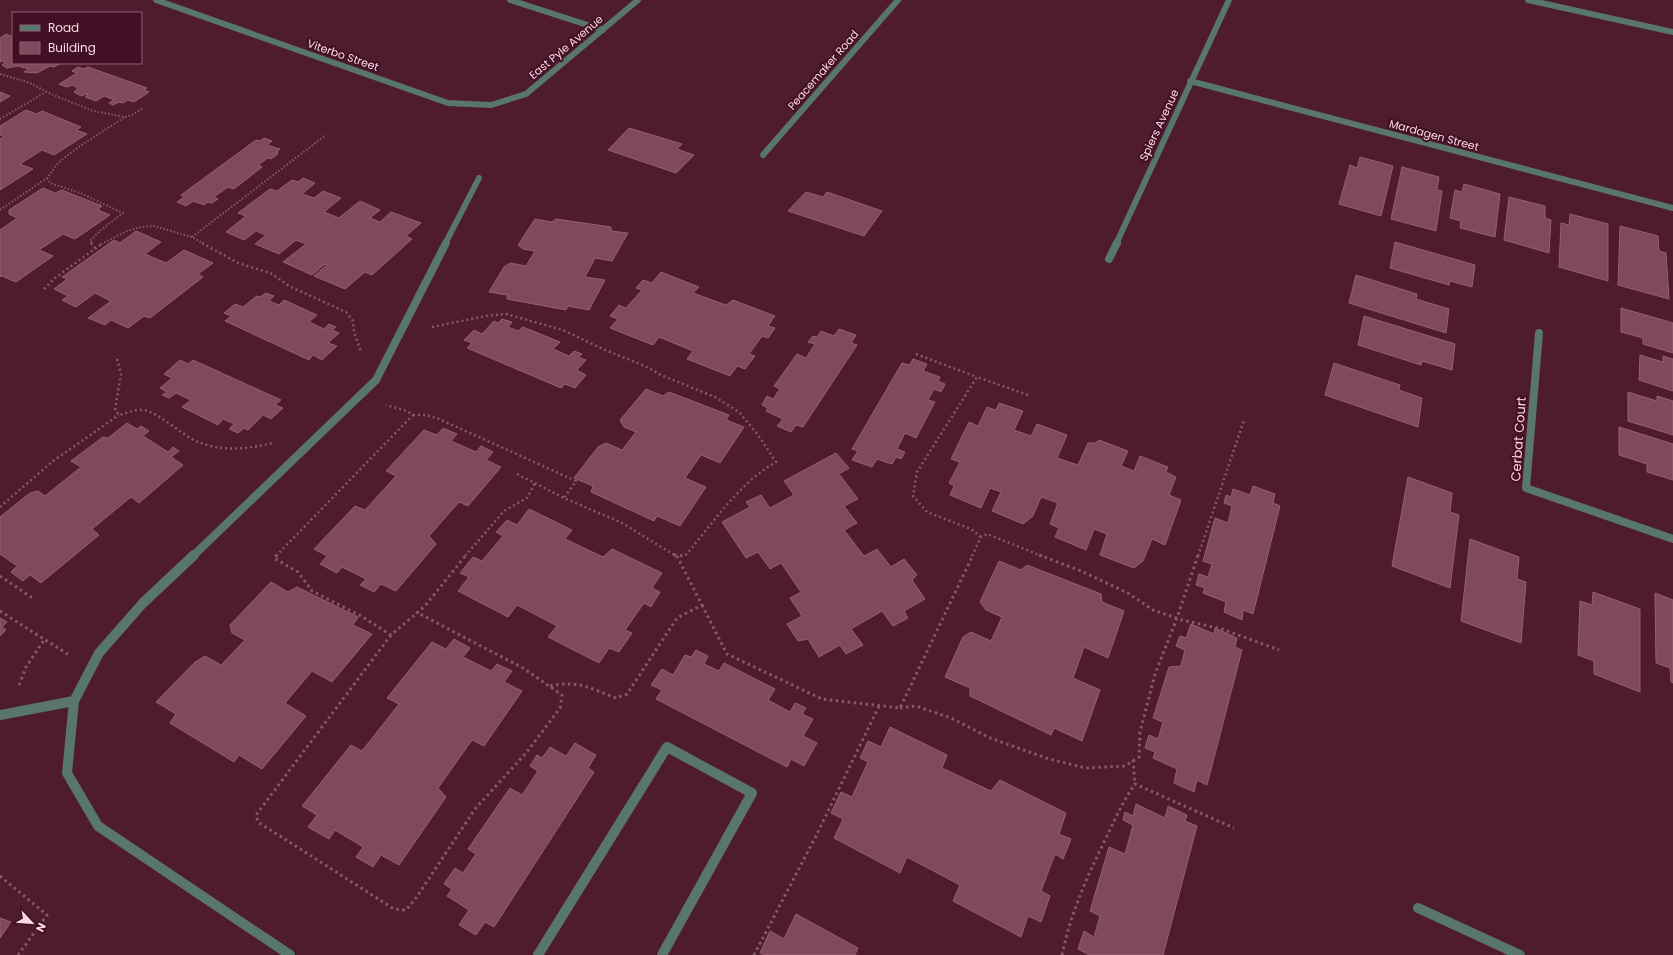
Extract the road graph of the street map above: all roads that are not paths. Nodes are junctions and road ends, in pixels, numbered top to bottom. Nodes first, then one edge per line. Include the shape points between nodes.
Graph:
1 (159, 0) edge
2 (510, 0) edge
3 (638, 0) edge
4 (898, 0) edge
5 (1229, 0) edge
6 (1528, 0) edge
7 (603, 30) junction
8 (1673, 32) edge
9 (1190, 81) junction
10 (526, 94) joint
11 (763, 154) dead end
12 (479, 178) dead end
13 (1673, 208) edge
14 (1109, 259) dead end
15 (1539, 333) dead end
16 (1673, 539) edge
17 (74, 701) junction
18 (0, 715) edge
19 (1418, 908) dead end
20 (290, 955) edge
21 (538, 955) edge
22 (662, 955) edge
23 (1520, 955) edge

1 - 10 street, Viterbo Street via 448,103 490,105
2 - 7 street
3 - 7 street, East Pyle Avenue
4 - 11 street, Peacemaker Road
5 - 9 street, Spiers Avenue
6 - 8 street
7 - 10 street, East Pyle Avenue
9 - 13 street, Mardagen Street
9 - 14 street, Spiers Avenue
12 - 17 street via 376,380 143,603 99,653
15 - 16 street, Cerbat Court via 1526,488
17 - 18 street
17 - 20 street via 67,773 98,826
19 - 23 street
21 - 22 street via 667,747 752,794

